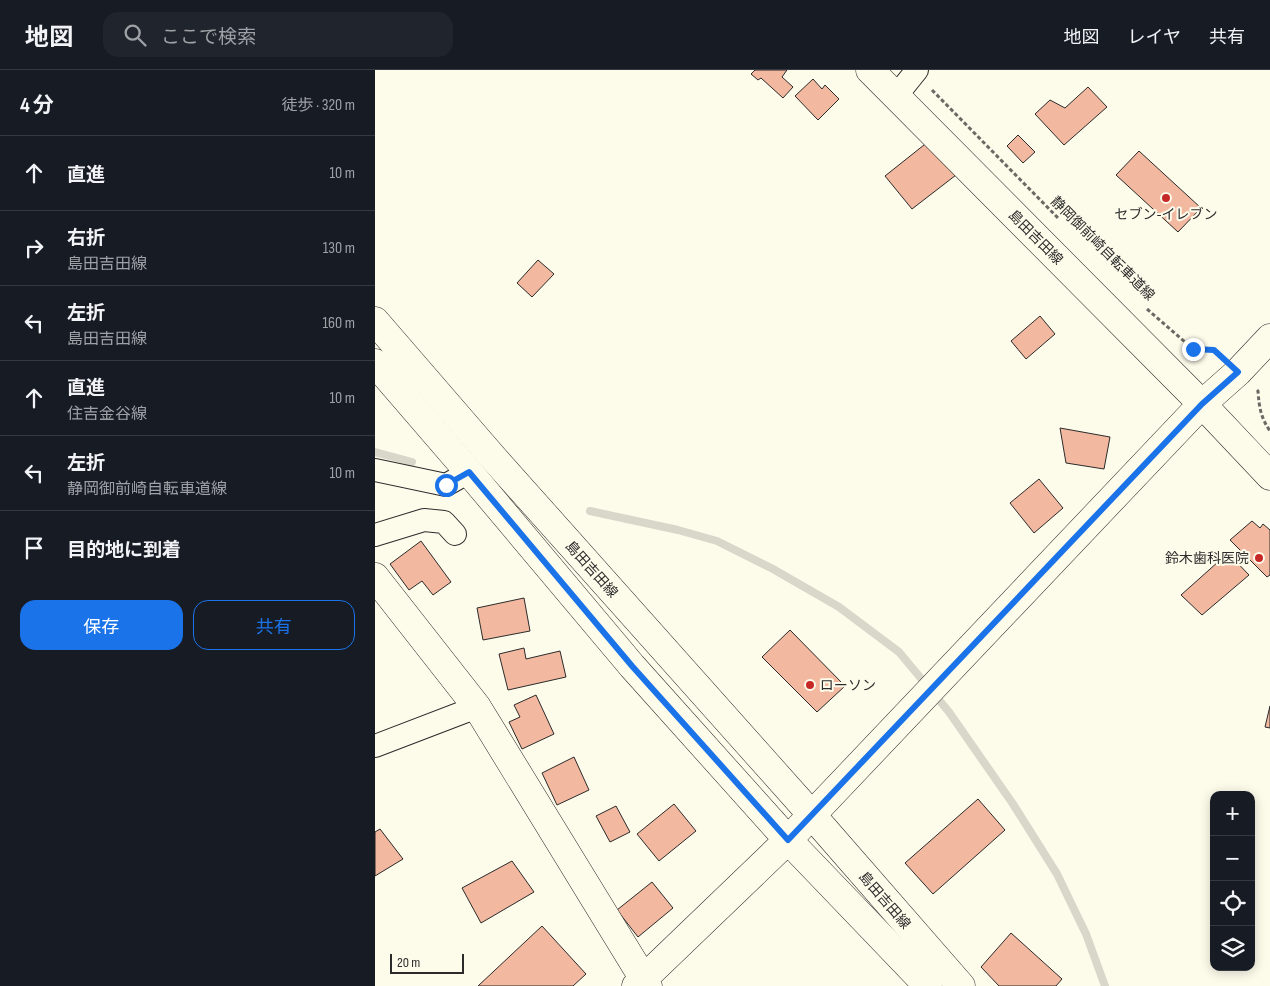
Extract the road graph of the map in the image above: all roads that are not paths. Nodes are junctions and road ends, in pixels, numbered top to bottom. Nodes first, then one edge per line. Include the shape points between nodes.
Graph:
1 (870, 70) edge
2 (916, 71) edge
3 (896, 96) junction
4 (375, 321) edge
5 (1270, 338) edge
6 (375, 363) edge
7 (1202, 404) junction
8 (375, 470) edge
9 (469, 472) junction
10 (1270, 476) edge
11 (455, 534) dead end
12 (375, 535) edge
13 (375, 577) edge
14 (477, 707) junction
15 (375, 746) edge
16 (811, 814) junction
17 (788, 840) junction
18 (642, 984) edge
19 (928, 986) edge
20 (961, 986) edge

1 - 3 main road, 島田吉田線
2 - 3 street
3 - 7 main road, 島田吉田線
4 - 16 main road, 島田吉田線
5 - 7 main road
6 - 9 main road, 島田吉田線
7 - 10 main road, 島田吉田線
7 - 16 main road
8 - 9 street via 446,485
9 - 17 main road, 島田吉田線 via 632,666
11 - 12 street via 444,522 424,520
13 - 14 main road
14 - 15 street
14 - 18 main road
16 - 17 main road
16 - 20 main road, 島田吉田線
17 - 18 main road
17 - 19 main road, 島田吉田線

